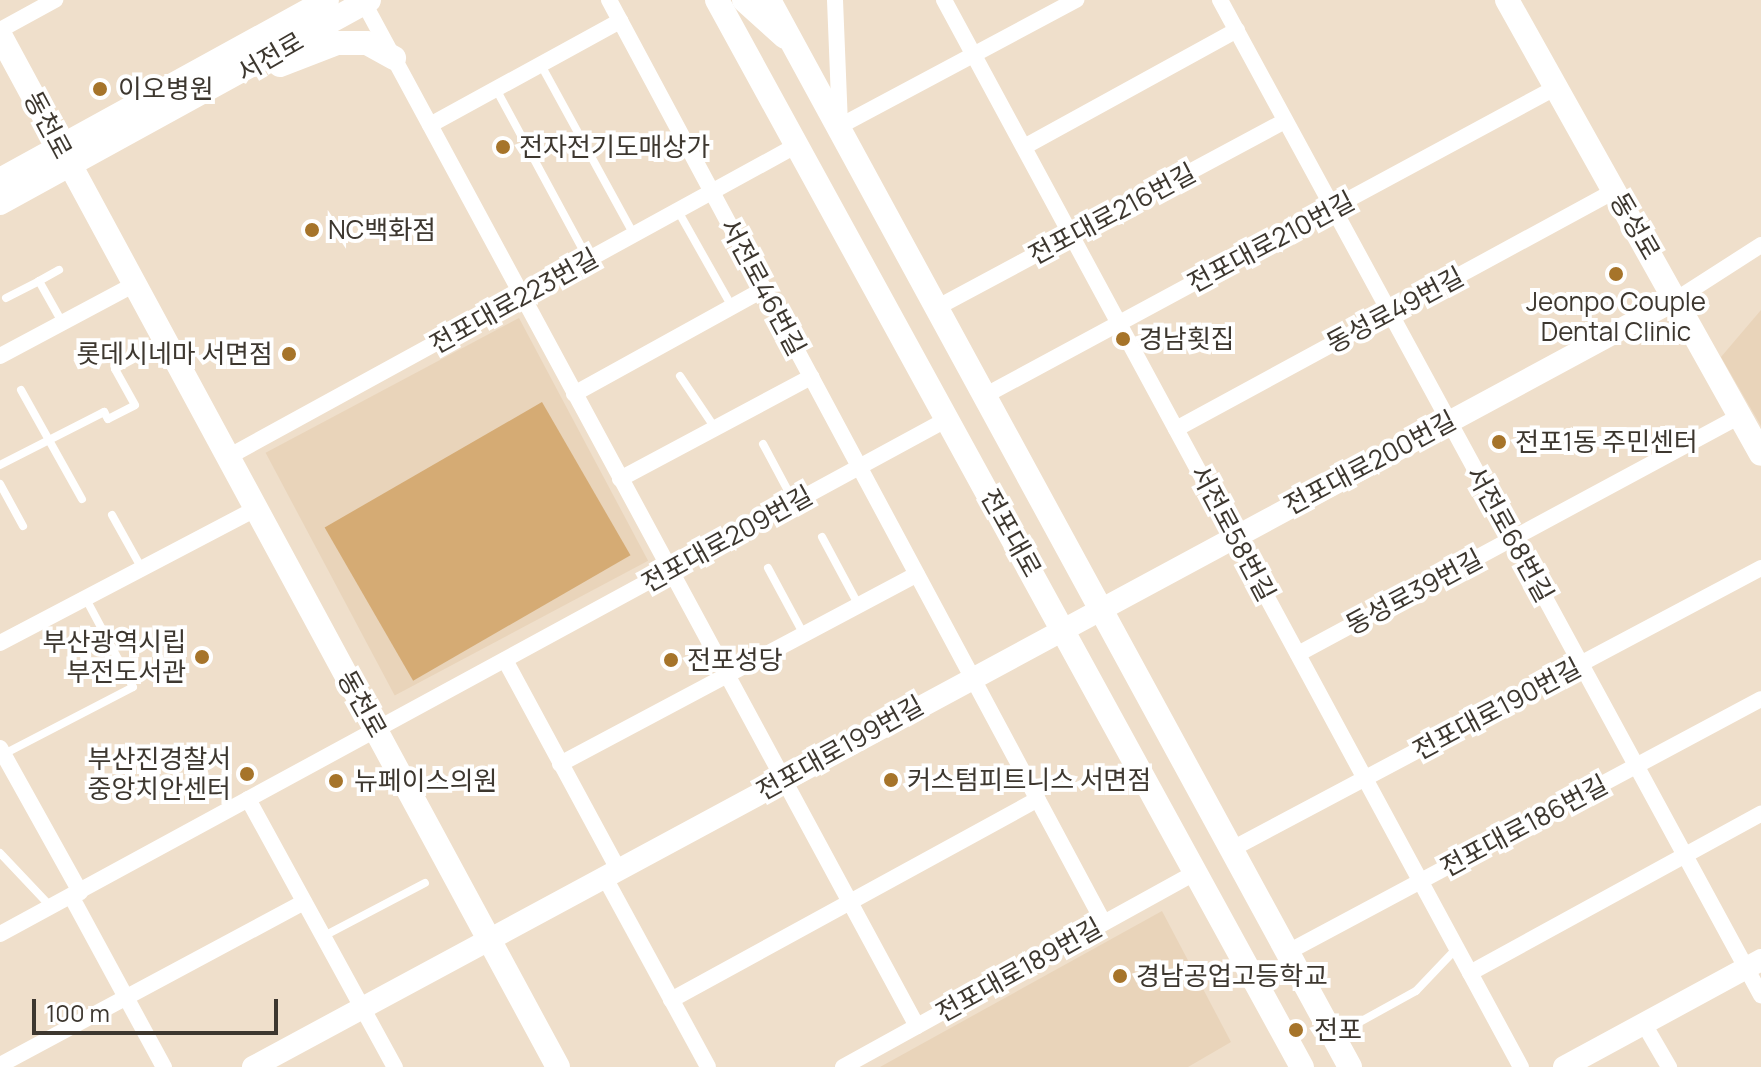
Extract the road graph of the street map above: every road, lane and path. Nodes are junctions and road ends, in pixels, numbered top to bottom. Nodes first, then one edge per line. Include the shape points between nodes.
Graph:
1 (55, 0) edge
2 (327, 0) edge
3 (609, 0) edge
4 (717, 0) edge
5 (744, 0) edge
6 (769, 0) edge
7 (835, 0) edge
8 (944, 0) edge
9 (1076, 0) edge
10 (1220, 0) edge
11 (1507, 0) edge
12 (367, 1) edge
13 (620, 21) junction
14 (1237, 30) junction
15 (0, 33) edge
16 (791, 40) junction
17 (974, 55) junction
18 (394, 58) junction
19 (541, 64) junction
20 (239, 75) junction
21 (1555, 88) junction
22 (496, 89) junction
23 (1285, 121) junction
24 (430, 125) junction
25 (840, 126) junction
26 (799, 144) junction
27 (1024, 147) junction
28 (65, 155) junction
29 (0, 180) edge
30 (1615, 191) junction
31 (711, 192) junction
32 (0, 203) edge
33 (1333, 208) junction
34 (678, 210) junction
35 (634, 235) junction
36 (1072, 236) junction
37 (1761, 245) edge
38 (588, 259) junction
39 (59, 270) dead end
40 (39, 281) junction
41 (7, 283) dead end
42 (135, 284) junction
43 (764, 289) junction
44 (521, 297) junction
45 (1677, 299) junction
46 (732, 307) junction
47 (938, 307) junction
48 (1390, 313) junction
49 (62, 323) junction
50 (1119, 323) junction
51 (166, 341) junction
52 (0, 356) edge
53 (680, 376) dead end
54 (811, 377) junction
55 (21, 390) dead end
56 (574, 394) junction
57 (986, 395) junction
58 (1740, 416) junction
59 (949, 418) junction
60 (1449, 421) junction
61 (715, 428) junction
62 (1176, 429) junction
63 (49, 440) junction
64 (763, 444) dead end
65 (1761, 454) edge
66 (228, 457) junction
67 (0, 465) edge
68 (859, 467) junction
69 (620, 479) junction
70 (0, 484) edge
71 (82, 499) dead end
72 (794, 502) junction
73 (255, 509) junction
74 (112, 515) dead end
75 (23, 526) dead end
76 (1234, 536) junction
77 (822, 537) dead end
78 (1513, 539) junction
79 (768, 568) dead end
80 (1761, 568) edge
81 (142, 569) junction
82 (670, 570) junction
83 (917, 574) junction
84 (86, 599) junction
85 (858, 604) junction
86 (1101, 607) junction
87 (1063, 627) junction
88 (803, 633) junction
89 (0, 643) edge
90 (1298, 654) junction
91 (505, 660) junction
92 (1581, 664) junction
93 (725, 673) junction
94 (972, 677) junction
95 (1761, 699) edge
96 (376, 730) junction
97 (2, 757) edge
98 (560, 764) junction
99 (1636, 766) junction
100 (783, 779) junction
101 (1365, 779) junction
102 (248, 799) junction
103 (1038, 799) junction
104 (1761, 814) edge
105 (1232, 849) junction
106 (0, 853) edge
107 (1685, 855) junction
108 (1196, 872) junction
109 (611, 873) junction
110 (1420, 881) junction
111 (425, 883) dead end
112 (75, 894) junction
113 (849, 900) junction
114 (304, 902) junction
115 (51, 907) junction
116 (1104, 923) junction
117 (0, 934) edge
118 (324, 937) junction
119 (489, 939) junction
120 (1457, 948) junction
121 (1288, 952) junction
122 (1754, 964) edge
123 (1470, 973) junction
124 (1761, 995) edge
125 (127, 999) junction
126 (671, 1000) junction
127 (363, 1007) junction
128 (1644, 1024) junction
129 (917, 1026) junction
130 (1333, 1037) junction
131 (0, 1065) edge
132 (164, 1067) edge
133 (253, 1067) edge
134 (395, 1067) edge
135 (558, 1067) edge
136 (708, 1067) edge
137 (843, 1067) edge
138 (1302, 1067) edge
139 (1350, 1067) edge
140 (1521, 1067) edge
141 (1564, 1067) edge
142 (1669, 1067) edge

1 - 15 street
2 - 28 main road, 서전로
3 - 13 street, 서전로46번길
4 - 26 main road, 전포대로
5 - 16 main road
6 - 16 main road, 전포대로
7 - 25 street
8 - 17 street, 서전로58번길
9 - 17 street
10 - 14 street, 서전로68번길
11 - 21 main road, 동성로
12 - 18 street
12 - 20 main road, 서전로
13 - 19 street
13 - 31 street, 서전로46번길
14 - 23 street, 서전로68번길
14 - 27 street
15 - 28 main road, 동천로
16 - 25 main road, 전포대로
17 - 25 street
17 - 27 street, 서전로58번길
18 - 20 main road via 367,43 337,43
18 - 24 street
19 - 22 street
19 - 35 lane
20 - 28 main road, 서전로
21 - 30 main road, 동성로
21 - 33 street, 전포대로210번길
22 - 24 street
22 - 38 lane
23 - 33 street, 서전로68번길
23 - 36 street, 전포대로216번길
24 - 44 street
25 - 47 main road, 전포대로
26 - 31 street, 전포대로223번길
26 - 59 main road, 전포대로
27 - 36 street, 서전로58번길
28 - 29 main road, 서전로
28 - 32 main road, 서전로
28 - 42 main road, 동천로
30 - 45 main road, 동성로
30 - 48 street, 동성로49번길
31 - 34 street, 전포대로223번길
31 - 43 street, 서전로46번길
33 - 48 street, 서전로68번길
33 - 50 street, 전포대로210번길
34 - 35 street, 전포대로223번길
34 - 46 lane
35 - 38 street, 전포대로223번길
36 - 47 street, 전포대로216번길
36 - 50 street, 서전로58번길
37 - 45 street
38 - 44 street, 전포대로223번길
39 - 40 lane
40 - 41 lane via 10,296
40 - 49 lane
42 - 49 street
42 - 51 main road, 동천로
43 - 46 street
43 - 54 street, 서전로46번길
44 - 56 street
44 - 66 street, 전포대로223번길
45 - 58 main road, 동성로
45 - 60 street, 전포대로200번길
46 - 56 street
47 - 57 main road, 전포대로
48 - 60 street, 서전로68번길
48 - 62 street, 동성로49번길
49 - 52 street
50 - 57 street, 전포대로210번길
50 - 62 street, 서전로58번길
51 - 63 lane via 115,369 135,405 108,419 99,415
51 - 66 main road, 동천로
53 - 61 lane
54 - 61 street
54 - 68 street, 서전로46번길
55 - 63 lane
56 - 69 street
57 - 86 main road, 전포대로
58 - 65 main road, 동성로
58 - 78 street, 동성로39번길
59 - 68 street, 전포대로209번길
59 - 87 main road, 전포대로
60 - 76 street, 전포대로200번길
60 - 78 street, 서전로68번길
61 - 69 street
62 - 76 street, 서전로58번길
63 - 67 lane
63 - 71 lane
64 - 72 lane
66 - 73 main road, 동천로
68 - 72 street, 전포대로209번길
68 - 83 street, 서전로46번길
69 - 82 street
70 - 75 lane
72 - 82 street, 전포대로209번길
73 - 81 street
73 - 96 main road, 동천로
74 - 81 lane
76 - 86 street, 전포대로200번길
76 - 90 street, 서전로58번길
77 - 85 lane, 전포대로209번길
78 - 90 street, 동성로39번길
78 - 92 street, 서전로68번길
79 - 88 lane, 전포대로209번길
80 - 92 street, 전포대로190번길
81 - 84 street
82 - 91 street, 전포대로209번길
82 - 93 street
83 - 85 street
83 - 94 street, 서전로46번길
84 - 89 street
84 - 97 lane via 133,687
85 - 88 street
86 - 87 street, 전포대로200번길
86 - 105 main road, 전포대로
87 - 94 street, 전포대로199번길
87 - 108 main road, 전포대로
88 - 93 street
90 - 101 street, 서전로58번길
91 - 96 street, 전포대로209번길
91 - 98 street
92 - 99 street, 서전로68번길
92 - 101 street, 전포대로190번길
93 - 98 street
93 - 100 street
94 - 100 street, 전포대로199번길
94 - 103 street, 서전로46번길
95 - 99 street, 전포대로186번길
96 - 102 street, 전포대로209번길
96 - 119 main road, 동천로
97 - 112 street
98 - 109 street
99 - 107 street, 서전로68번길
99 - 110 street, 전포대로186번길
100 - 109 street, 전포대로199번길
100 - 113 street
101 - 105 street, 전포대로190번길
101 - 110 street, 서전로58번길
102 - 112 street, 전포대로209번길
102 - 114 street
103 - 113 street
103 - 116 street, 서전로46번길
104 - 107 street
105 - 121 main road, 전포대로
106 - 115 lane
107 - 122 street, 서전로68번길
107 - 123 street
108 - 116 street, 전포대로189번길
108 - 138 main road, 전포대로
109 - 119 street, 전포대로199번길
109 - 126 street
110 - 120 street, 서전로58번길
110 - 121 street, 전포대로186번길
111 - 118 lane
112 - 115 street, 전포대로209번길
112 - 125 street
113 - 126 street
113 - 129 street
114 - 118 street
114 - 125 street
115 - 117 street, 전포대로209번길
116 - 129 street, 전포대로189번길
118 - 127 street
119 - 127 street, 전포대로199번길
119 - 135 main road, 동천로
120 - 123 street, 서전로58번길
120 - 130 lane via 1416,991
121 - 130 main road, 전포대로
122 - 124 street, 서전로68번길
122 - 128 street
123 - 140 street, 서전로58번길
125 - 131 street
125 - 132 street
126 - 136 street
127 - 133 street, 전포대로199번길
127 - 134 street
128 - 141 street
128 - 142 street
129 - 137 street, 전포대로189번길
130 - 139 main road, 전포대로

